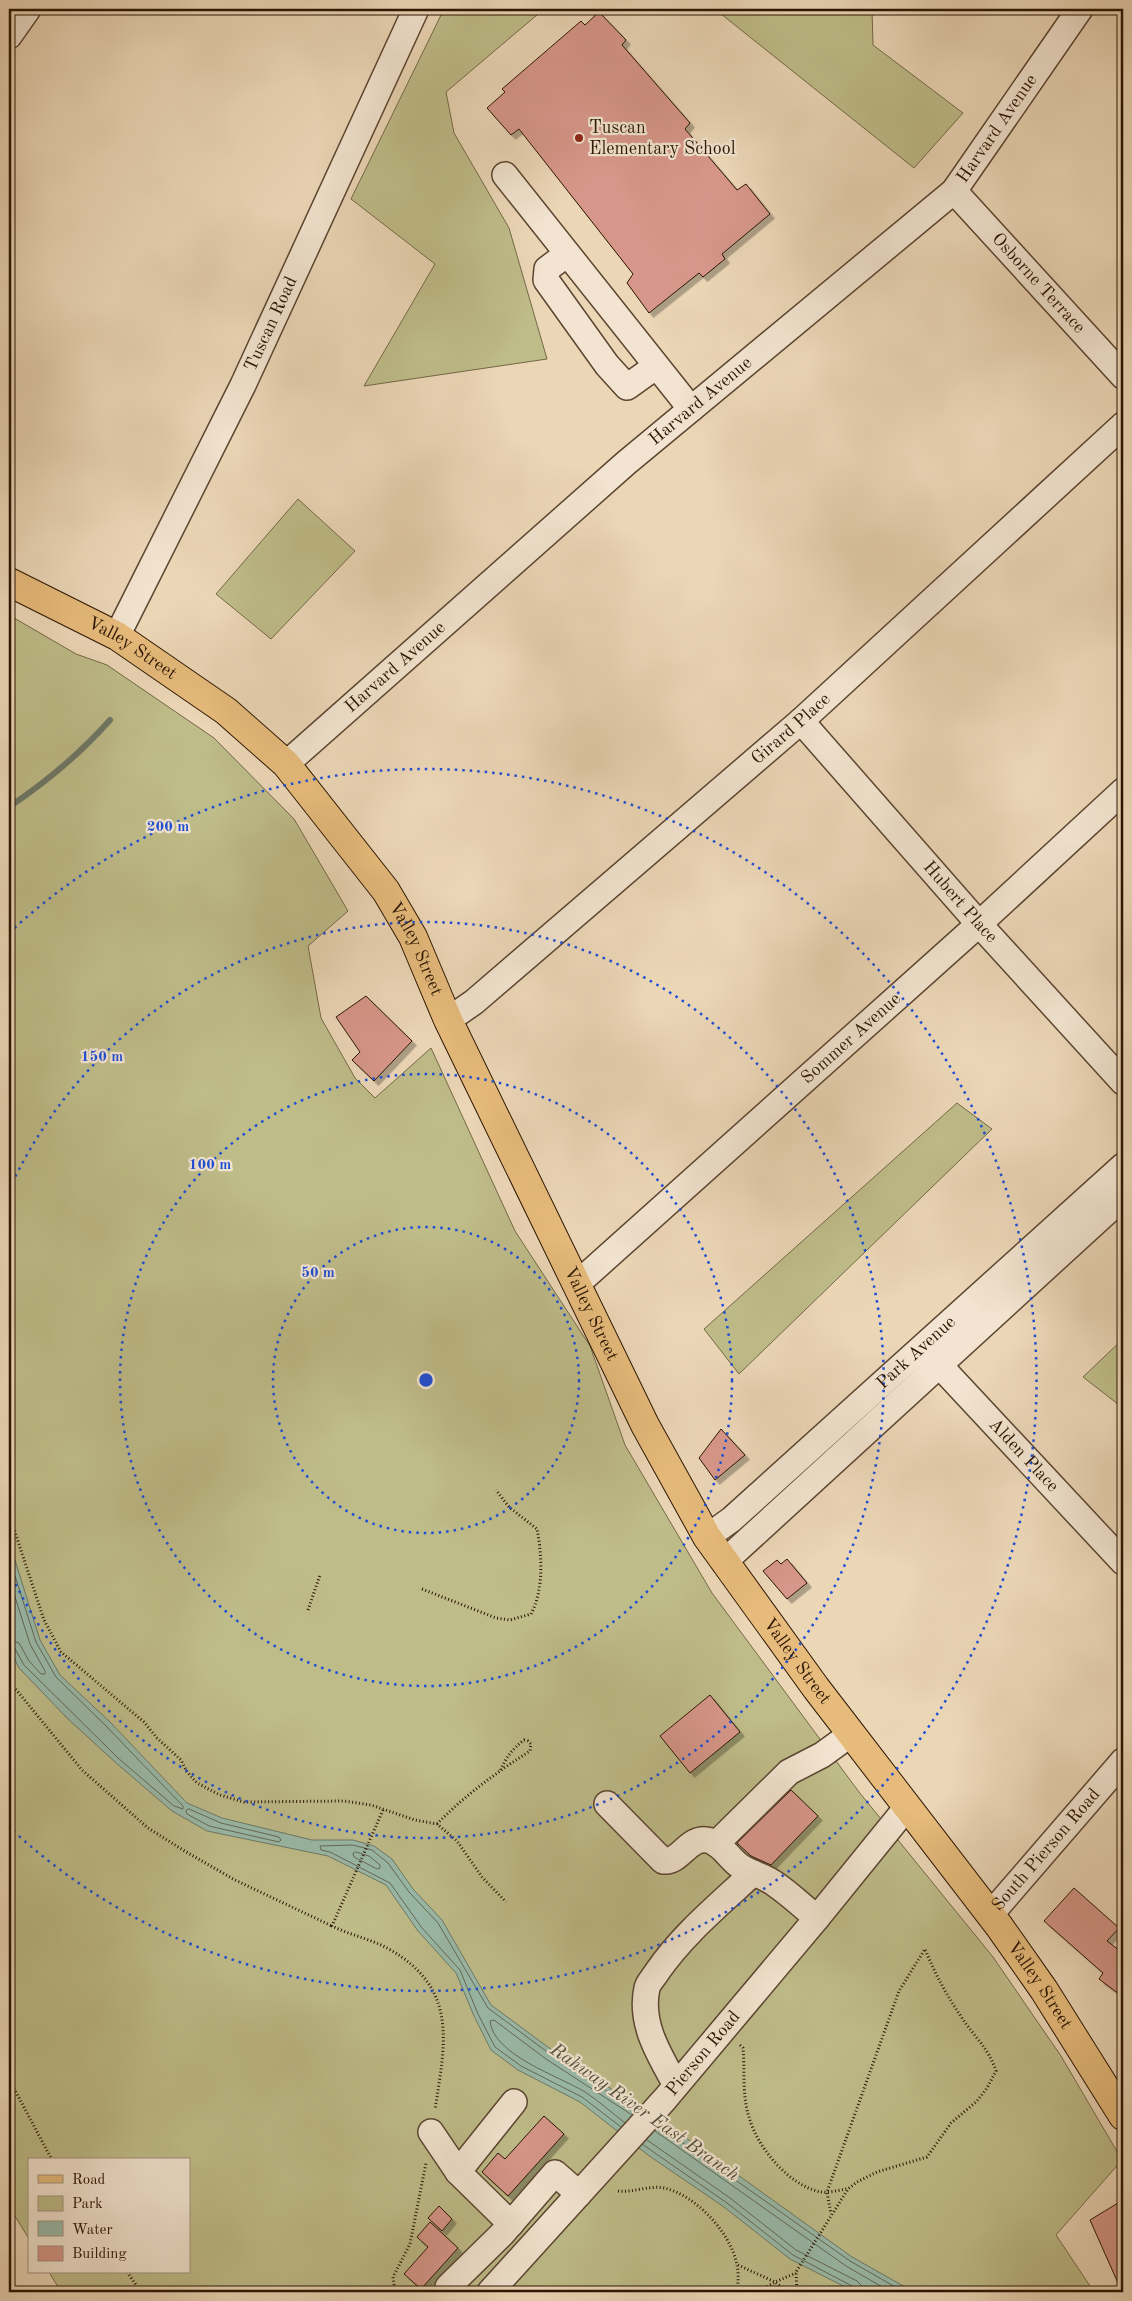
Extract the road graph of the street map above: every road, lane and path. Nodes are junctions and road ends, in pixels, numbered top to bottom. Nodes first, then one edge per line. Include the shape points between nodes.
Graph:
1 (28, 9) edge
2 (416, 9) edge
3 (1080, 9) edge
4 (9, 36) edge
5 (505, 175) dead end
6 (954, 191) junction
7 (567, 254) junction
8 (656, 367) junction
9 (1123, 376) edge
10 (691, 409) junction
11 (1123, 425) edge
12 (9, 582) edge
13 (117, 636) junction
14 (801, 720) junction
15 (286, 764) junction
16 (1123, 792) edge
17 (979, 924) junction
18 (448, 1020) junction
19 (1123, 1082) edge
20 (1123, 1166) edge
21 (1123, 1198) edge
22 (577, 1284) junction
23 (931, 1356) junction
24 (496, 1490) dead end
25 (9, 1514) edge
26 (707, 1537) junction
27 (724, 1562) junction
28 (1123, 1562) edge
29 (320, 1575) dead end
30 (422, 1589) dead end
31 (308, 1610) dead end
32 (9, 1681) edge
33 (851, 1734) junction
34 (1123, 1761) edge
35 (500, 1771) junction
36 (607, 1804) dead end
37 (907, 1807) junction
38 (383, 1810) junction
39 (437, 1824) junction
40 (716, 1844) junction
41 (753, 1873) junction
42 (506, 1902) dead end
43 (990, 1915) junction
44 (817, 1918) junction
45 (332, 1926) junction
46 (736, 2041) dead end
47 (9, 2079) edge
48 (670, 2092) junction
49 (514, 2102) dead end
50 (1123, 2116) edge
51 (431, 2132) junction
52 (51, 2158) edge
53 (458, 2172) junction
54 (848, 2189) junction
55 (618, 2191) dead end
56 (827, 2192) junction
57 (579, 2194) junction
58 (831, 2214) junction
59 (507, 2229) junction
60 (527, 2252) junction
61 (737, 2264) junction
62 (796, 2272) junction
63 (128, 2274) edge
64 (775, 2282) junction
65 (448, 2287) dead end
66 (141, 2292) edge
67 (396, 2292) edge
68 (490, 2292) edge
69 (737, 2292) edge
70 (758, 2292) edge
71 (788, 2292) edge
72 (797, 2292) edge

1 - 4 street
2 - 13 street, Tuscan Road via 243,385
3 - 6 street, Harvard Avenue
5 - 7 street
6 - 9 street, Osborne Terrace
6 - 10 street, Harvard Avenue
7 - 8 street
7 - 8 street via 548,269 546,280 607,365 627,387
8 - 10 street
10 - 15 street, Harvard Avenue
11 - 14 street, Girard Place
12 - 13 main road, Valley Street
13 - 15 main road, Valley Street via 226,711
14 - 17 street, Hubert Place
14 - 18 street, Girard Place via 474,1002
15 - 18 main road, Valley Street via 386,891 414,937
16 - 17 street, Sommer Avenue
17 - 19 street, Hubert Place
17 - 22 street, Sommer Avenue
18 - 22 main road, Valley Street
20 - 23 street, Park Avenue
21 - 23 street, Park Avenue
22 - 26 main road, Valley Street via 645,1425
23 - 26 street, Park Avenue
23 - 27 street, Park Avenue
23 - 28 street, Alden Place
24 - 30 path via 509,1507 537,1529 541,1567 531,1614 510,1620 496,1618
25 - 38 path via 44,1620 61,1652 144,1722 182,1760 197,1783 220,1795 244,1802 344,1801
26 - 27 main road, Valley Street
27 - 33 main road, Valley Street
29 - 31 path
32 - 45 path via 82,1770 148,1828 235,1880
33 - 37 main road, Valley Street
33 - 40 street via 822,1755 789,1772
34 - 43 street, South Pierson Road
35 - 35 path via 530,1750 531,1744 524,1740 516,1746
35 - 39 path
36 - 40 street via 663,1861 674,1859 697,1841 707,1840
37 - 43 main road, Valley Street
37 - 44 street, Pierson Road
38 - 39 path
38 - 45 path
39 - 42 path via 457,1840 482,1877
40 - 41 street via 739,1866
41 - 44 street via 774,1883
41 - 48 street via 695,1928 647,1987 646,2013
43 - 50 main road, Valley Street via 1044,1990
44 - 48 street, Pierson Road
45 - 51 path via 386,1948 406,1960 430,1986 438,2003 444,2033
46 - 56 path via 743,2048 748,2116 757,2138 789,2177 818,2192
47 - 52 path
48 - 57 street, Pierson Road
49 - 53 street
51 - 53 street
51 - 67 path via 410,2244 393,2277
53 - 59 street
54 - 56 path
54 - 56 path via 877,2172 927,2157 951,2124 977,2101 996,2071 990,2055 938,1980 925,1949 899,1992
54 - 58 path
55 - 61 path via 664,2188 689,2199 720,2229
56 - 58 path
57 - 59 street via 555,2173
57 - 60 street, Pierson Road
58 - 62 path
59 - 60 street
59 - 65 street
60 - 68 street, Pierson Road
61 - 64 path
61 - 69 path
62 - 64 path
62 - 72 path
63 - 66 path
64 - 70 path
64 - 71 path

